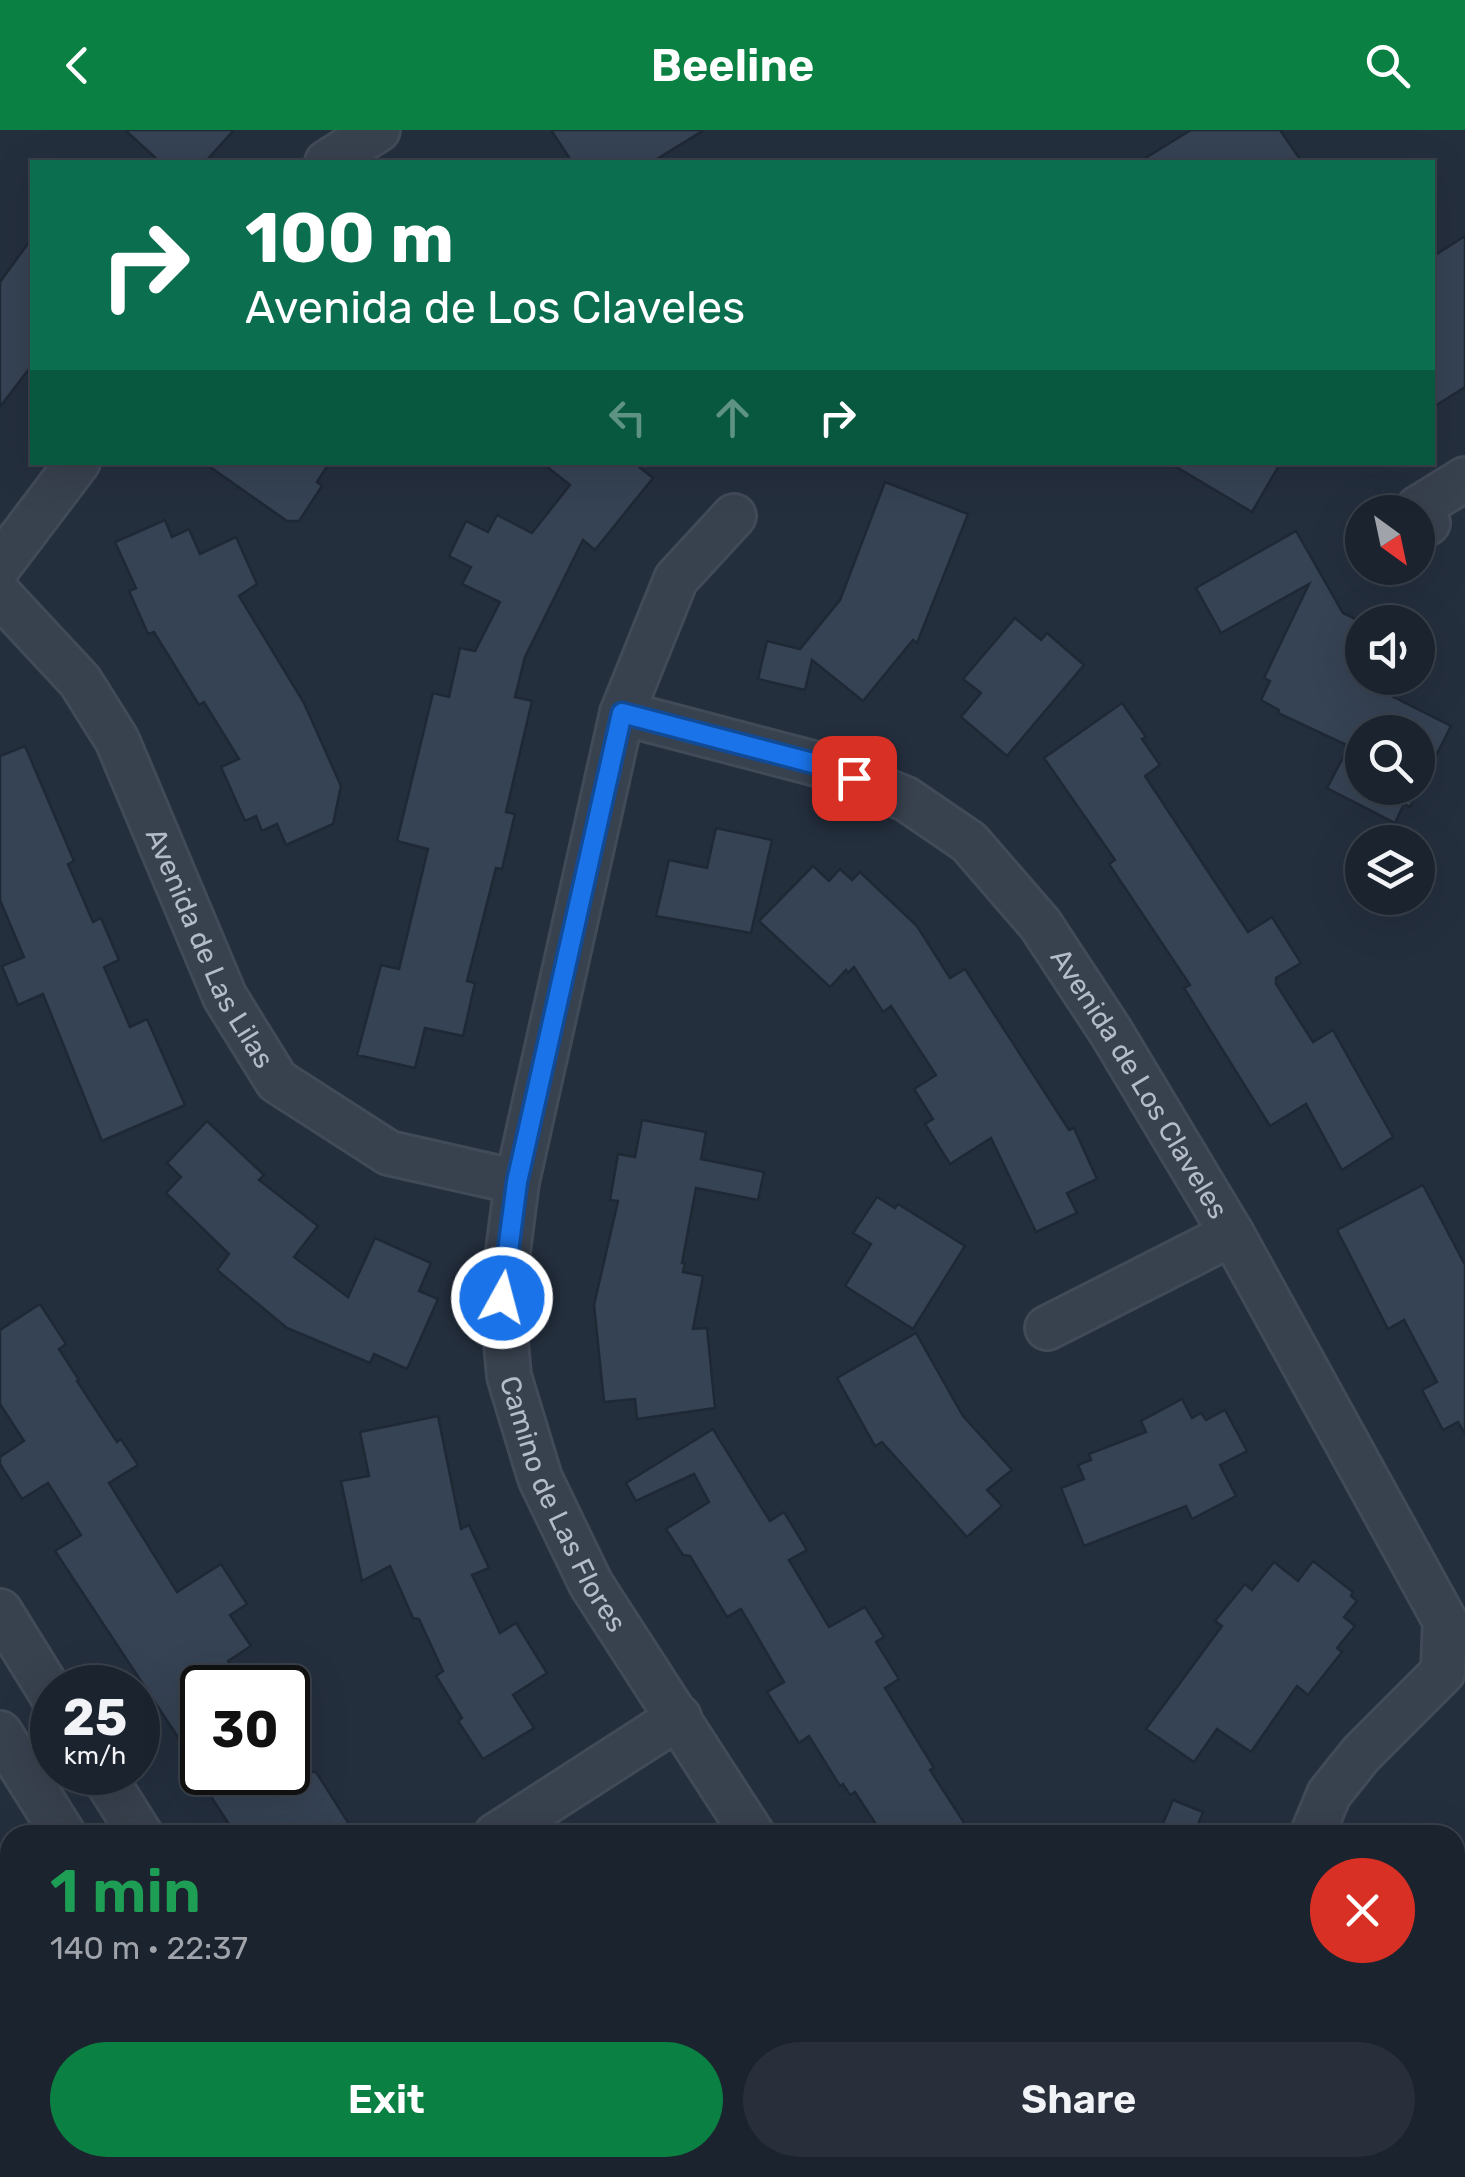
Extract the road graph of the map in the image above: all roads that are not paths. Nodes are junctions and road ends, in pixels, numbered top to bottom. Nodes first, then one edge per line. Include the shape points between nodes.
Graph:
1 (378, 130) edge
2 (330, 160) edge
3 (76, 465) edge
4 (1465, 478) edge
5 (1435, 497) edge
6 (734, 516) dead end
7 (0, 564) edge
8 (0, 595) edge
9 (622, 713) junction
10 (517, 1182) junction
11 (1232, 1234) junction
12 (1047, 1328) dead end
13 (0, 1611) edge
14 (33, 1665) edge
15 (679, 1717) junction
16 (0, 1733) edge
17 (116, 1795) edge
18 (58, 1825) edge
19 (135, 1825) edge
20 (512, 1825) edge
21 (747, 1825) edge
22 (1316, 1825) edge

1 - 2 street
3 - 7 street
4 - 5 street
6 - 9 street, Camino de Las Flores via 676,579
8 - 10 street, Avenida de Las Lilas via 80,681 117,740 224,997 277,1081 389,1153
9 - 10 street, Camino de Las Flores
9 - 11 street, Avenida de Los Claveles via 828,767 906,800 969,842 1050,940
10 - 15 street, Camino de Las Flores via 502,1298 509,1376 540,1478 591,1584
11 - 12 street
11 - 22 street, Avenida de Los Claveles via 1445,1622 1443,1672 1361,1754 1329,1794
13 - 14 street
15 - 20 street
15 - 21 street, Camino de Las Flores
16 - 18 street
17 - 19 street

